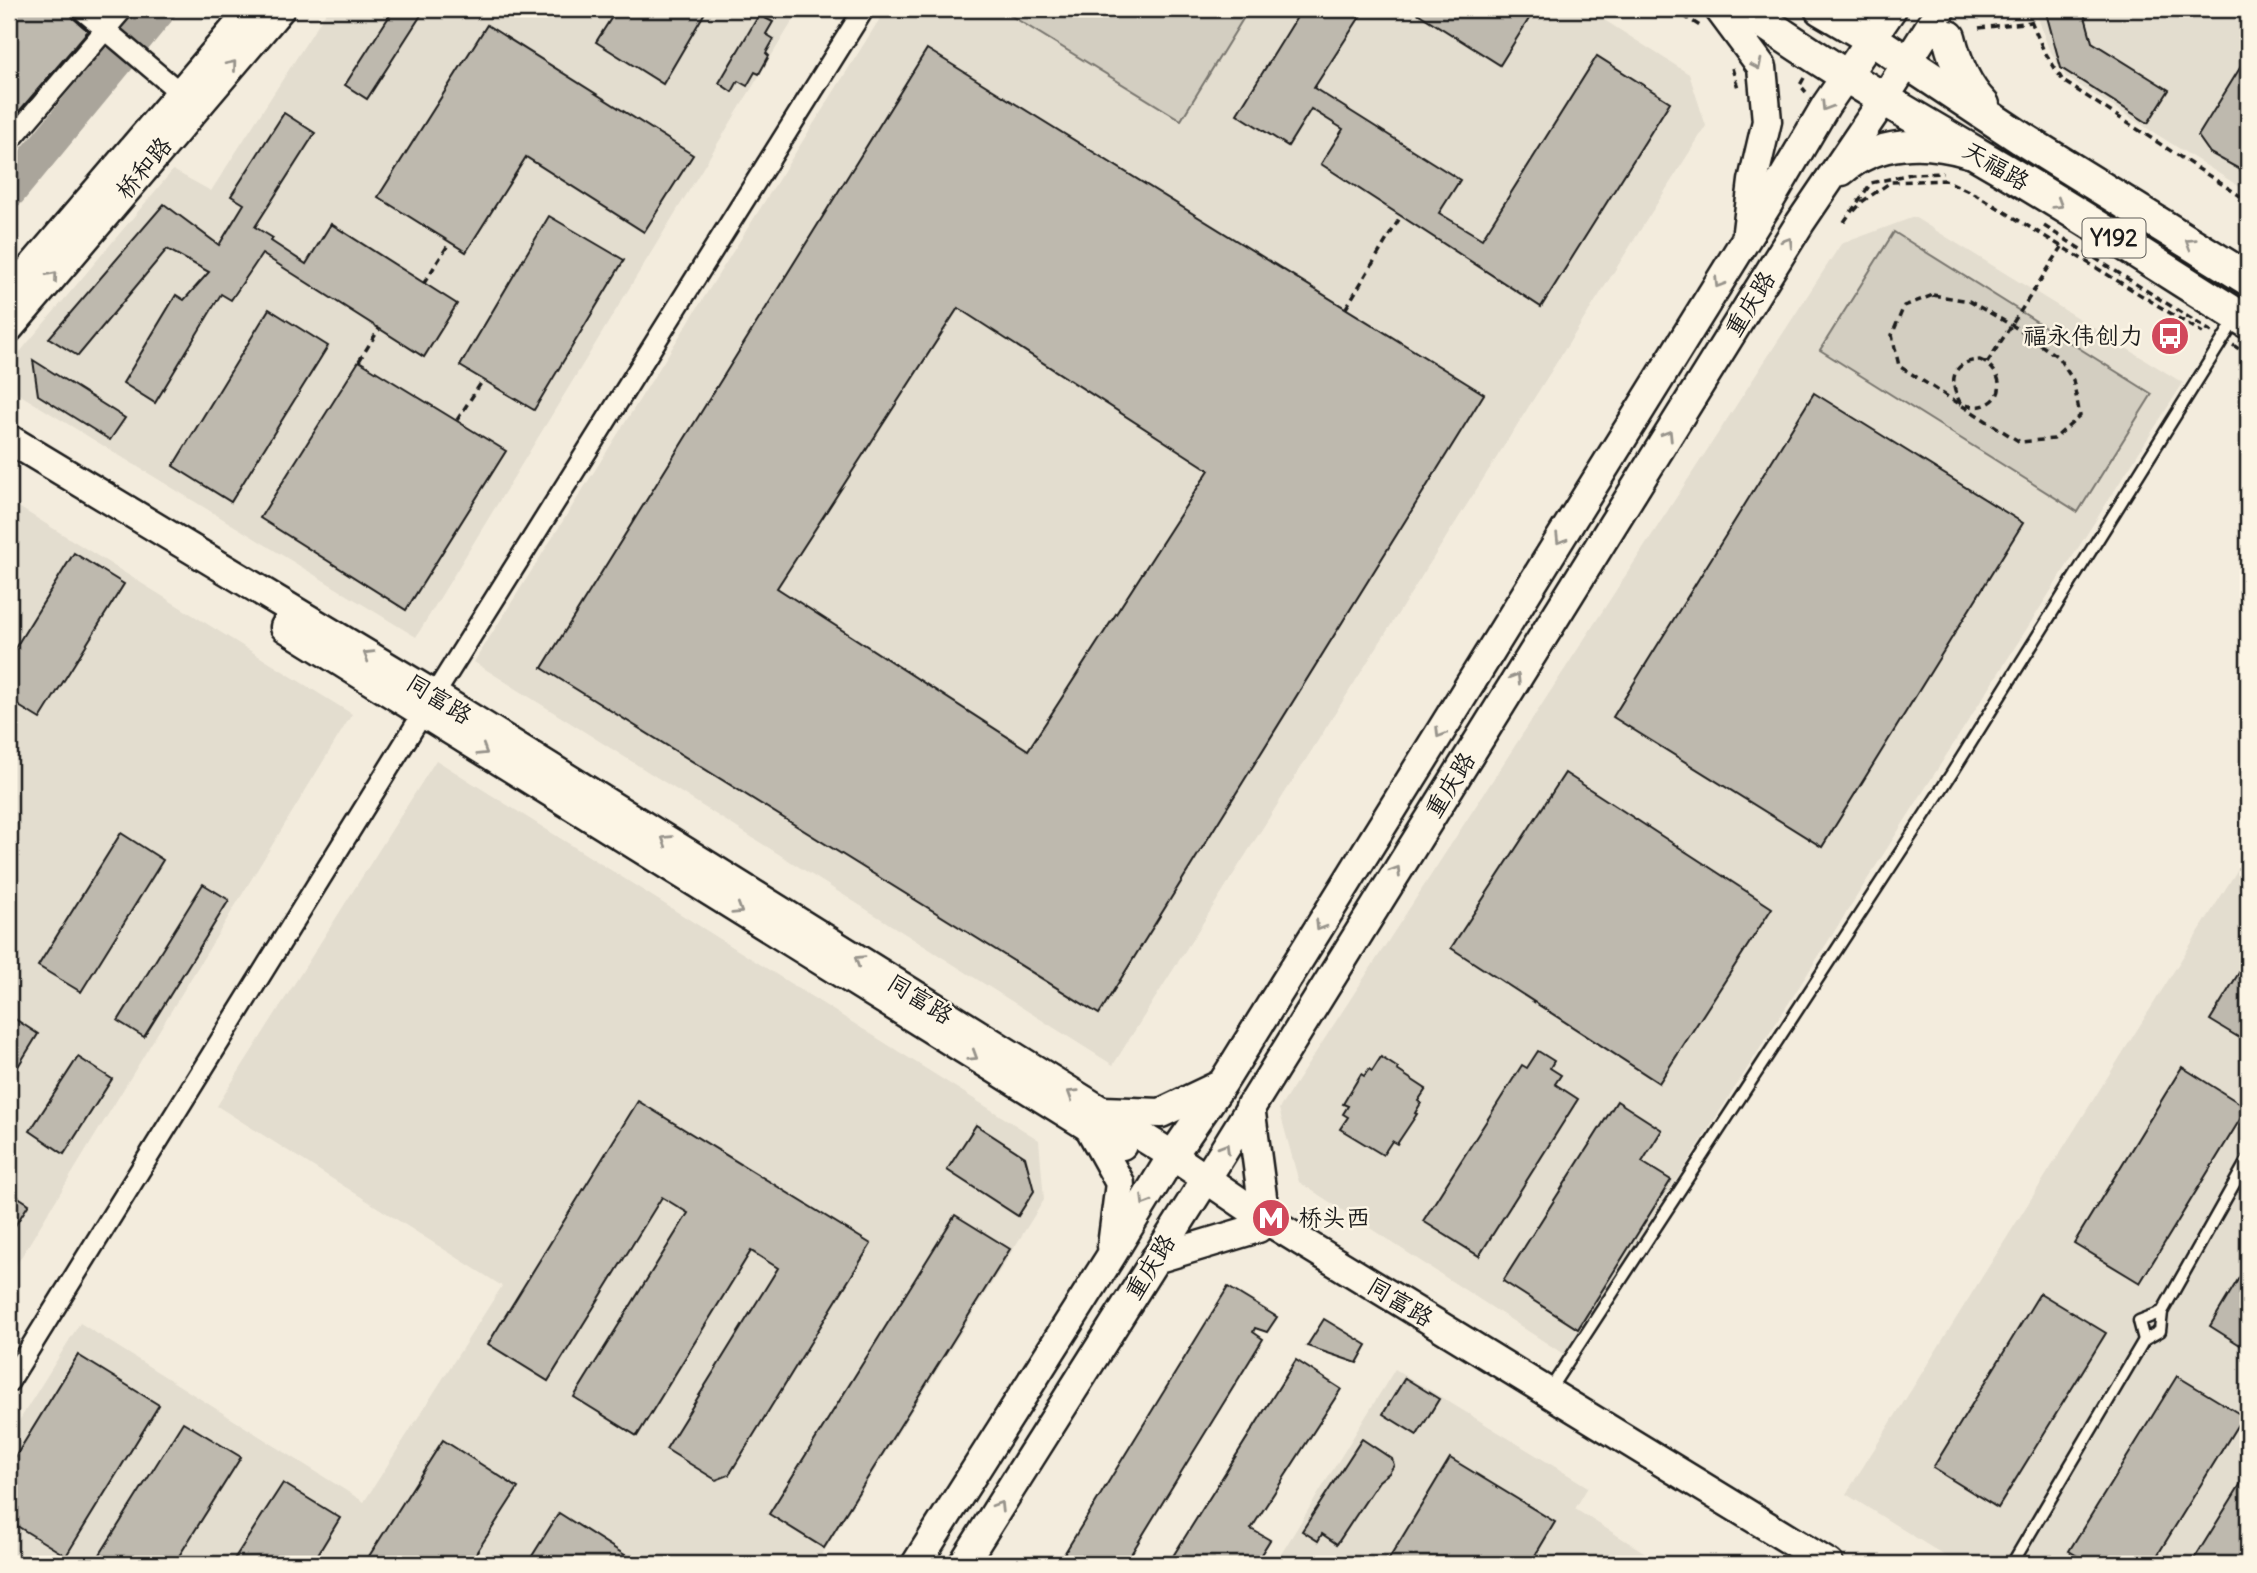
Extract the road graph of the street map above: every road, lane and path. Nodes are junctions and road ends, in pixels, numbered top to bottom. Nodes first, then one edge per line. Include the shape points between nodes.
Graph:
1 (81, 9) edge
2 (123, 9) edge
3 (252, 9) edge
4 (280, 9) edge
5 (864, 9) edge
6 (1674, 9) edge
7 (1719, 9) edge
8 (1745, 9) edge
9 (1821, 9) edge
10 (1892, 9) edge
11 (2026, 9) edge
12 (1955, 21) edge
13 (2032, 22) junction
14 (109, 32) junction
15 (1709, 36) dead end
16 (1872, 39) junction
17 (1907, 61) junction
18 (1731, 64) dead end
19 (1846, 75) junction
20 (188, 100) junction
21 (1883, 100) junction
22 (1742, 101) dead end
23 (1996, 119) junction
24 (9, 142) edge
25 (1978, 156) junction
26 (1947, 173) dead end
27 (1829, 183) junction
28 (2248, 201) edge
29 (1401, 216) dead end
30 (2043, 225) dead end
31 (1746, 239) junction
32 (450, 242) dead end
33 (2062, 247) junction
34 (2248, 279) edge
35 (424, 283) dead end
36 (9, 295) edge
37 (1346, 308) dead end
38 (2011, 325) junction
39 (2236, 326) edge
40 (9, 328) edge
41 (379, 329) dead end
42 (2203, 333) dead end
43 (2248, 355) edge
44 (359, 361) dead end
45 (1987, 363) junction
46 (483, 380) dead end
47 (1961, 404) junction
48 (457, 420) dead end
49 (9, 439) edge
50 (9, 456) edge
51 (429, 704) junction
52 (1222, 1084) junction
53 (1250, 1106) junction
54 (1094, 1119) junction
55 (2248, 1159) edge
56 (1168, 1163) junction
57 (1202, 1185) junction
58 (1261, 1224) junction
59 (1111, 1256) junction
60 (1155, 1259) junction
61 (2162, 1312) junction
62 (2144, 1340) junction
63 (9, 1382) edge
64 (1548, 1392) junction
65 (916, 1564) edge
66 (963, 1564) edge
67 (1804, 1564) edge
68 (1829, 1564) edge
69 (2012, 1564) edge

1 - 14 street
2 - 14 street
3 - 20 main road, 桥和路
20 -> 4 main road, 桥和路
5 - 51 street
6 - 15 path
7 -> 31 main road via 1762,67 1767,121
8 - 19 main road, 天福路 / Y192
9 - 16 main road, 天福路 / Y192
10 - 16 main road, 重庆路
11 - 13 path
12 - 13 path
12 - 17 main road, 重庆路
12 - 23 main road via 1954,58 1978,101
13 - 28 path via 2063,81
14 - 20 street
14 - 24 street
16 - 17 main road, 天福路 / Y192
16 - 19 main road, 重庆路
17 - 21 main road, 重庆路
17 - 23 main road, 天福路 / Y192
18 - 22 path
19 - 21 main road, 天福路 / Y192
19 -> 31 main road, 重庆路
20 - 36 main road, 桥和路
40 -> 20 main road, 桥和路
21 - 25 main road, 天福路 / Y192
21 - 27 main road, 重庆路
34 -> 23 main road, 天福路 / Y192
25 - 27 main road, Y192 via 1934,145 1897,146 1876,150
25 -> 39 main road, 天福路 / Y192
26 - 33 path via 1911,174 1871,183 1844,222 1863,201 1891,182 1945,180
53 -> 27 main road, 重庆路 via 1800,222
29 - 37 path
30 - 39 path
31 -> 52 main road, 重庆路
32 - 35 path
33 - 38 path
33 - 42 path
38 - 45 path
38 - 47 path via 1969,301 1933,295 1904,306 1892,335 1899,366
38 - 47 path via 2058,357 2073,380 2080,416 2054,439 2020,442
39 - 43 path
39 - 64 lane via 1952,773
41 - 44 path
45 - 47 path via 1965,363 1954,375 1954,390
45 - 47 path via 1997,374 1996,396 1977,407
46 - 48 path
51 -> 49 main road, 同富路
50 - 51 main road, 同富路
51 - 54 main road, 同富路
51 - 63 street
52 - 54 main road via 1161,1113
52 - 56 main road, 重庆路
57 -> 53 main road, 重庆路
53 - 58 main road
54 - 56 main road, 同富路 via 1126,1147
54 - 59 main road via 1120,1183
55 - 61 lane
56 - 57 main road, 同富路
56 -> 59 main road, 重庆路
57 - 58 main road, 同富路
57 - 60 main road, 重庆路
58 - 60 main road
58 - 64 main road, 同富路
58 - 67 main road, 同富路
59 - 65 main road, 重庆路
66 -> 60 main road, 重庆路
61 - 62 lane via 2160,1331
61 - 62 lane via 2139,1321
62 - 69 lane
64 - 68 main road, 同富路

